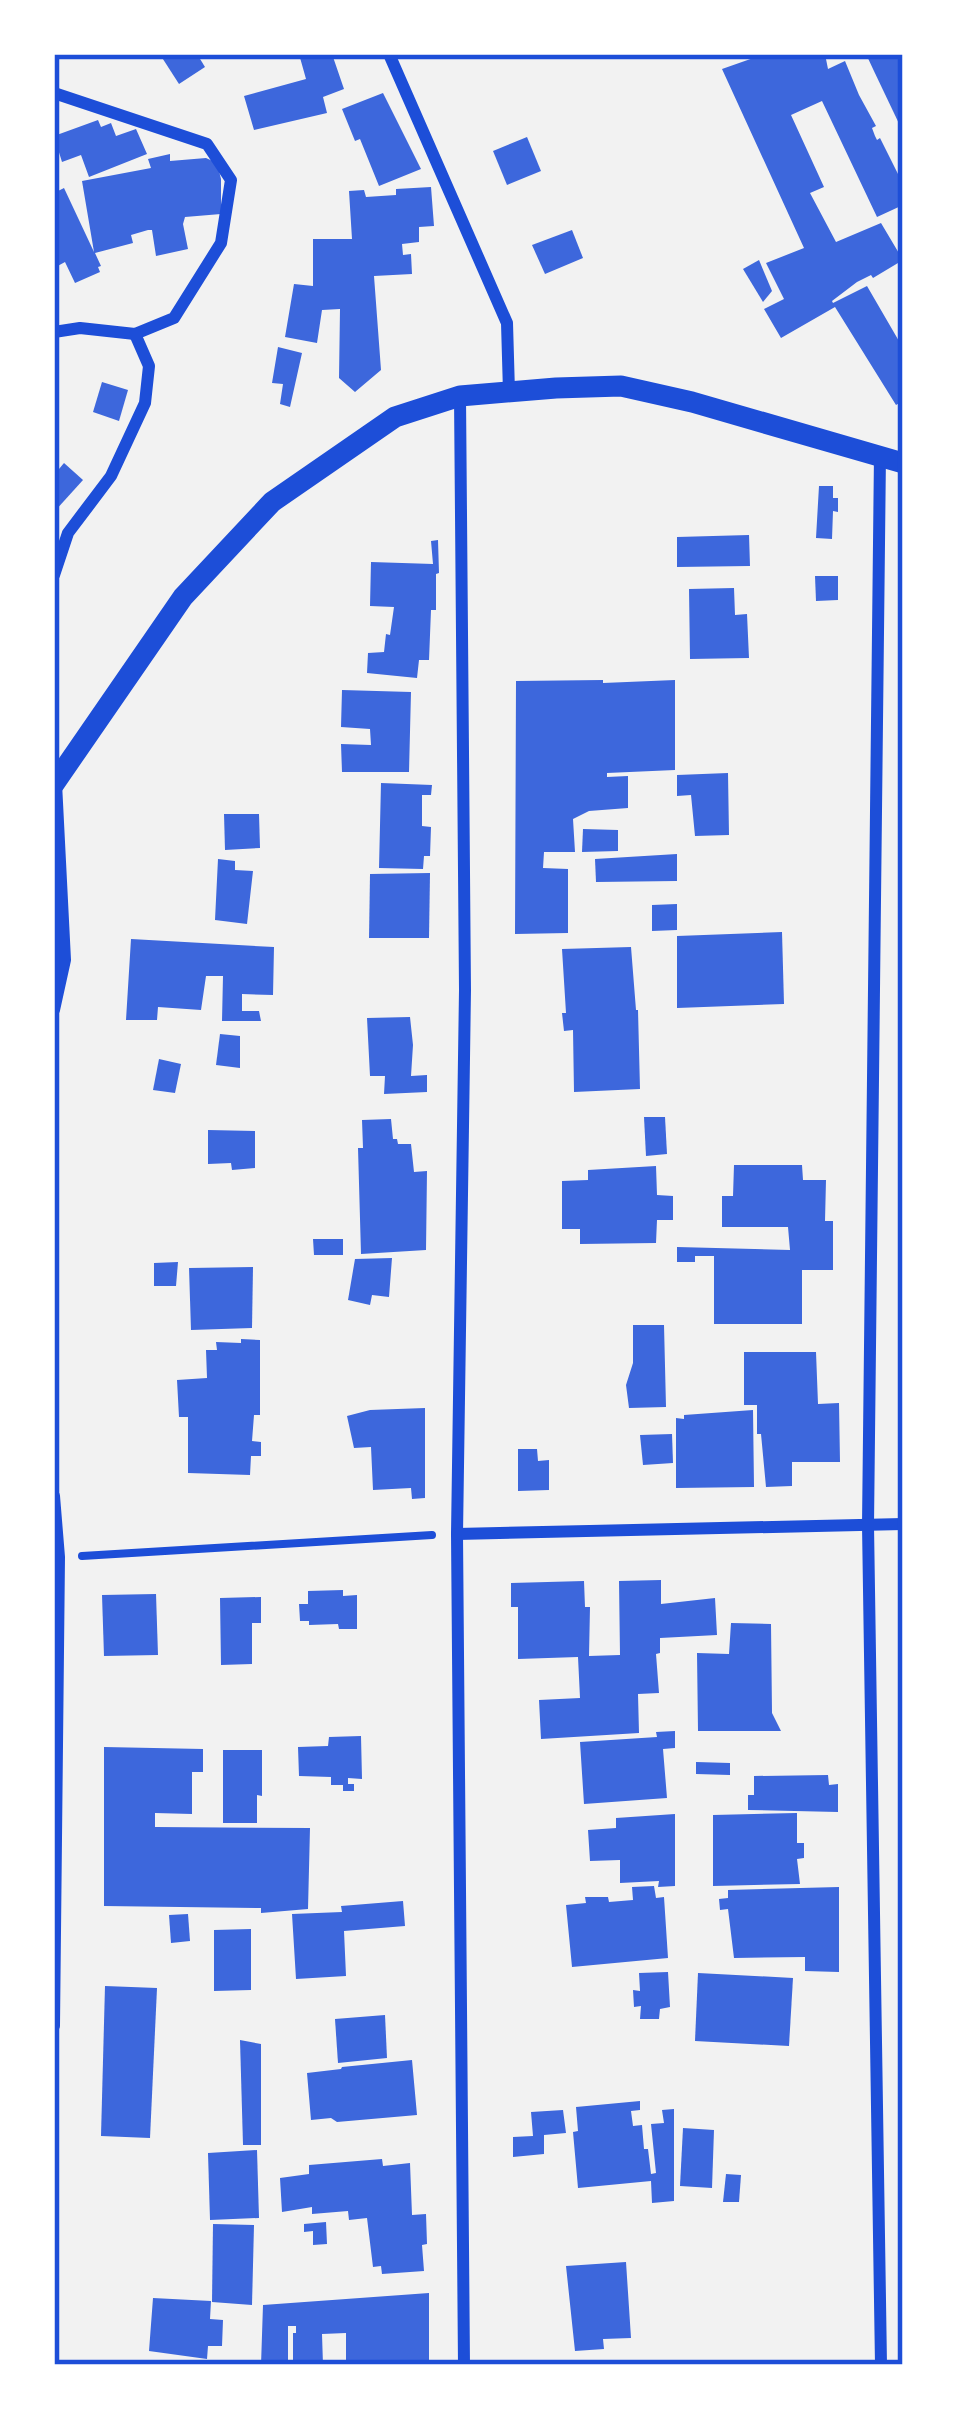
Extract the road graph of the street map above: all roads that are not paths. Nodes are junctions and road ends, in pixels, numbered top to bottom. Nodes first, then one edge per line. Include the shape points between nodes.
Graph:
1 (389, 54) edge
2 (54, 92) edge
3 (54, 332) edge
4 (136, 334) junction
5 (509, 392) junction
6 (460, 396) junction
7 (880, 454) junction
8 (903, 463) edge
9 (54, 575) edge
10 (55, 783) edge
11 (54, 1010) edge
12 (54, 1496) edge
13 (903, 1524) edge
14 (868, 1526) junction
15 (458, 1534) junction
16 (54, 2026) edge
17 (464, 2365) edge
18 (881, 2365) edge

1 - 5 street via 507,323
2 - 4 street via 207,144 231,180 220,243 174,318
3 - 4 street
4 - 9 street via 149,366 145,403 111,476 68,533
5 - 6 street
5 - 7 street via 621,386
6 - 10 street via 395,417 272,502 183,597
6 - 15 street via 465,990
7 - 8 street
7 - 14 street
10 - 11 street via 64,960
12 - 16 street
13 - 14 street
14 - 15 street
14 - 18 street
15 - 17 street

